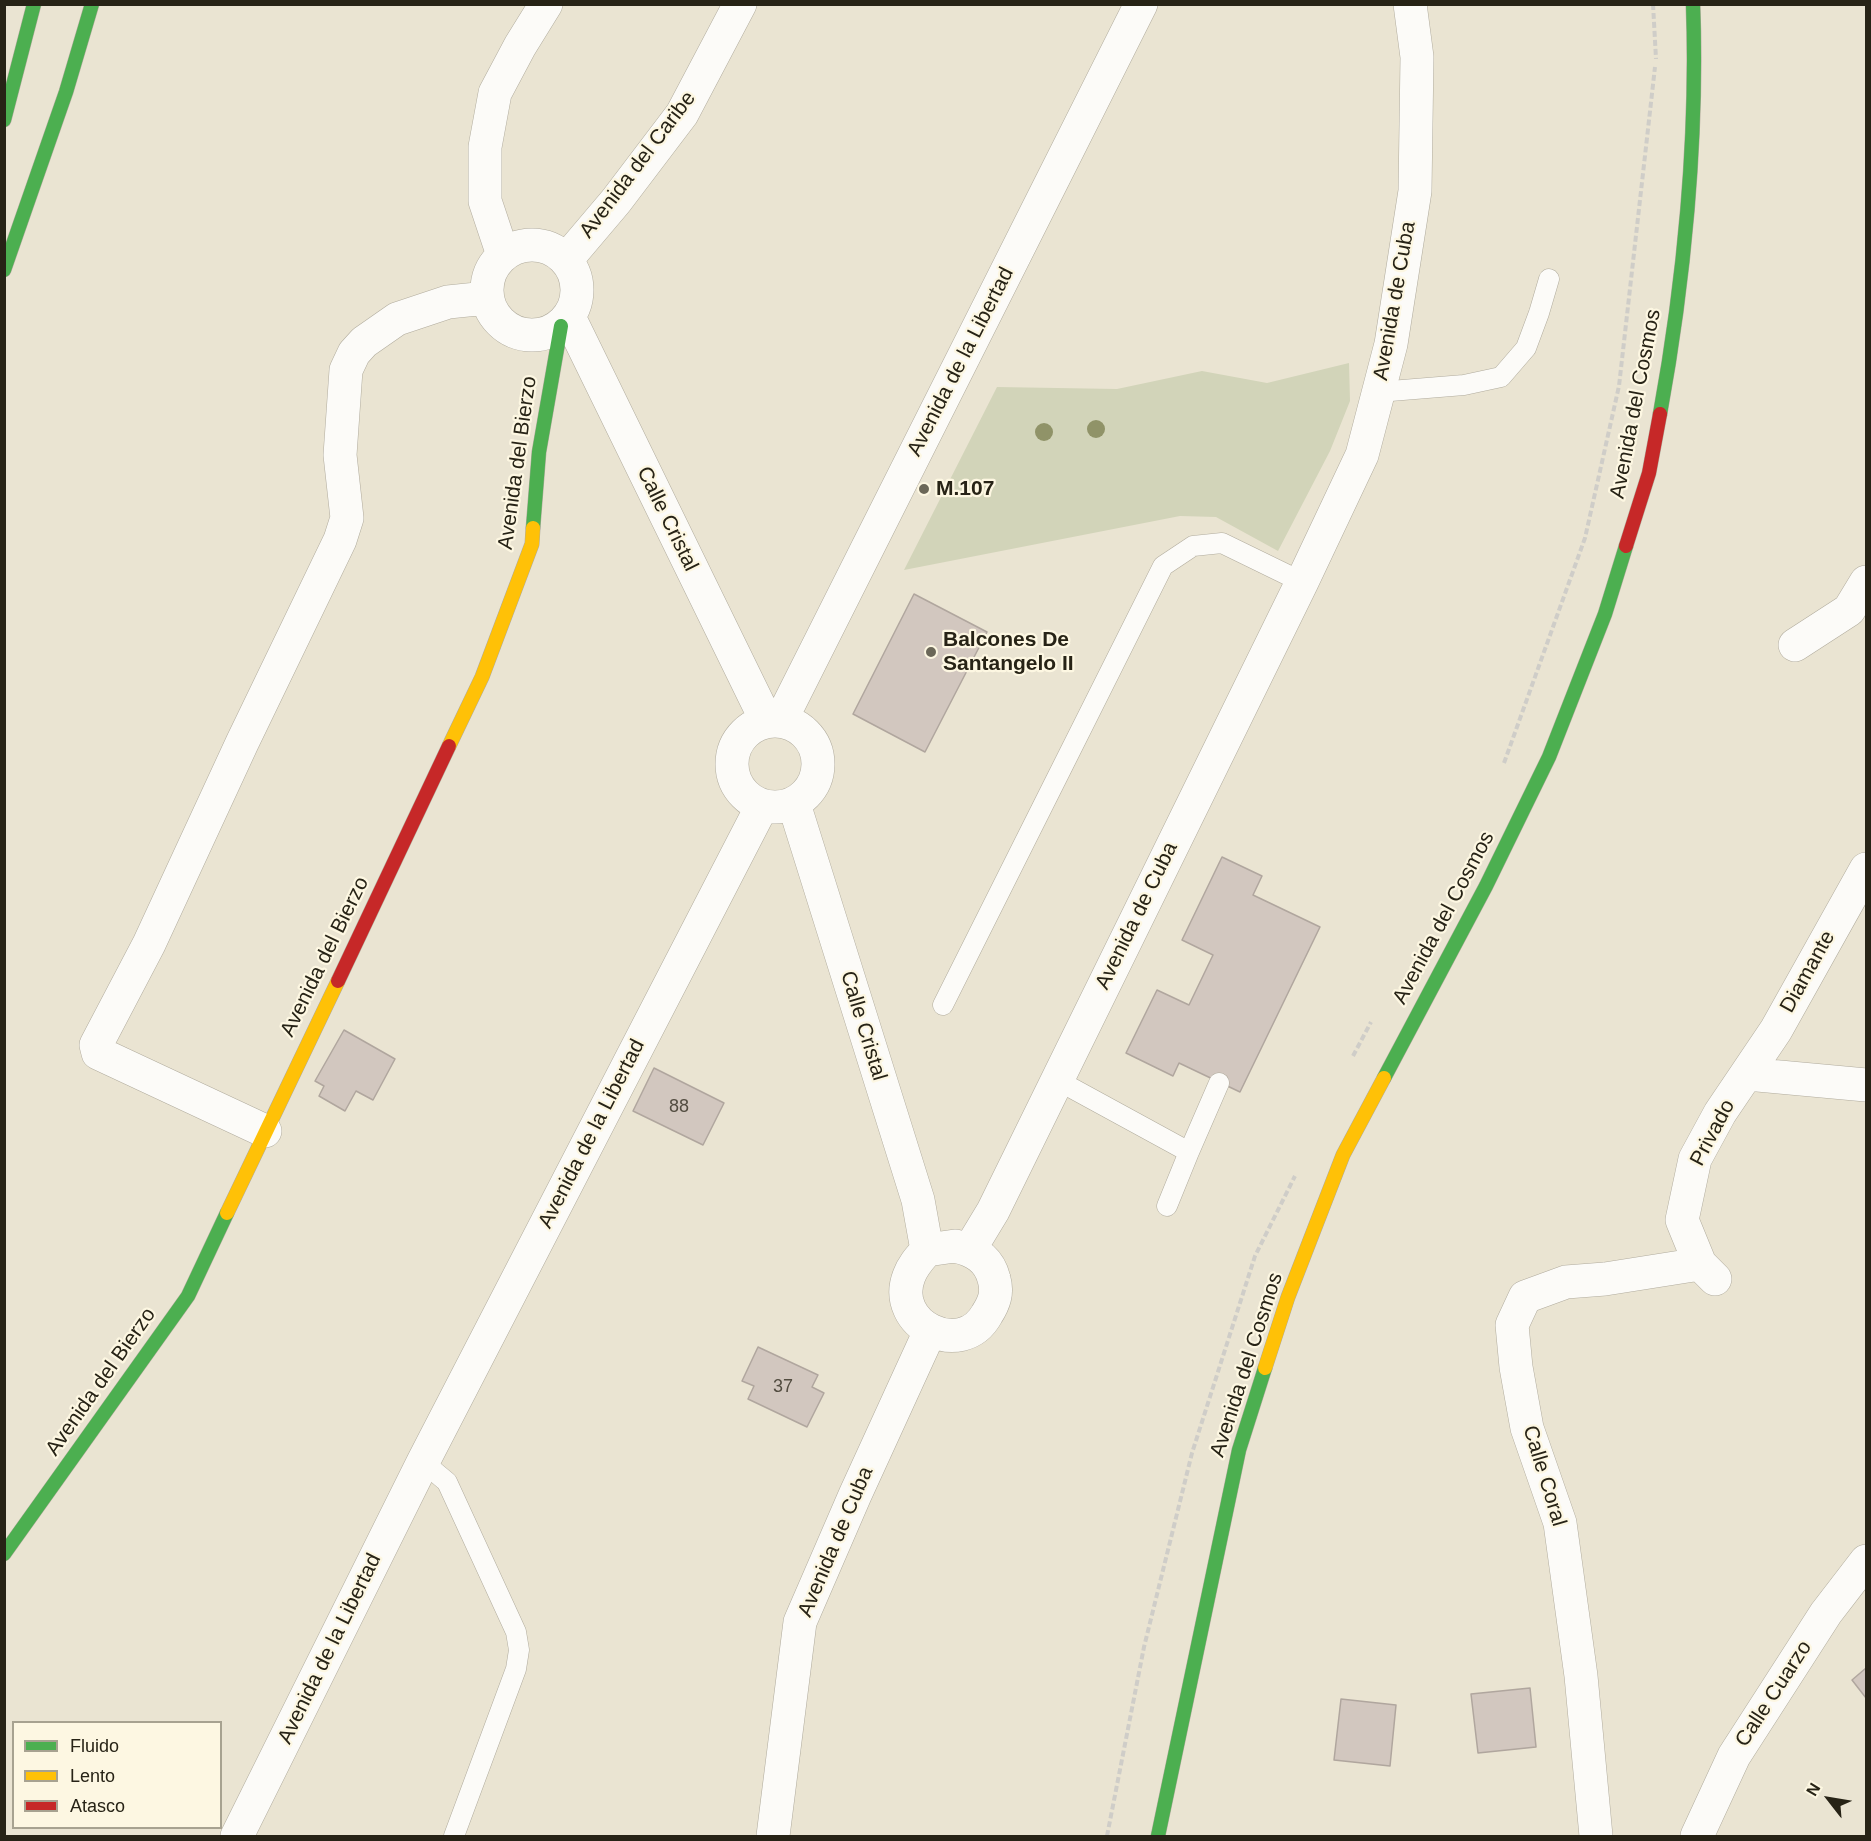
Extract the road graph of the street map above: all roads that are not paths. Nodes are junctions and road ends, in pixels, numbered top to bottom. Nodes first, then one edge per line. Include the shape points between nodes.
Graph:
1 (34, 4) edge
2 (92, 4) edge
3 (546, 4) edge
4 (740, 4) edge
5 (1141, 4) edge
6 (1410, 4) edge
7 (1693, 4) edge
8 (1701, 4) edge
9 (1694, 31) junction
10 (4, 120) edge
11 (503, 255) junction
12 (566, 260) junction
13 (4, 270) edge
14 (1549, 279) dead end
15 (487, 298) junction
16 (565, 321) junction
17 (1378, 392) junction
18 (1302, 582) junction
19 (1866, 582) edge
20 (1795, 645) dead end
21 (773, 720) junction
22 (794, 804) junction
23 (762, 806) junction
24 (1866, 869) edge
25 (943, 1005) dead end
26 (1747, 1074) junction
27 (1057, 1080) junction
28 (1219, 1083) dead end
29 (1866, 1084) edge
30 (265, 1131) junction
31 (1189, 1152) junction
32 (1167, 1206) dead end
33 (970, 1249) junction
34 (927, 1250) junction
35 (1707, 1272) joint
36 (930, 1331) junction
37 (423, 1462) junction
38 (4, 1554) edge
39 (1866, 1561) edge
40 (237, 1836) edge
41 (454, 1836) edge
42 (773, 1836) edge
43 (1158, 1836) edge
44 (1596, 1836) edge
45 (1697, 1836) edge

1 - 10 main road
2 - 13 main road
3 - 11 street via 495,93 485,147 484,201
4 - 12 street, Avenida del Caribe via 682,114
5 - 21 street, Avenida de la Libertad
6 - 17 street, Avenida de Cuba via 1417,57 1415,191 1391,344
7 - 9 main road, Avenida del Cosmos
8 - 9 lane
9 - 43 main road, Avenida del Cosmos via 1690,172 1673,343 1649,473 1605,614 1549,757 1486,886 1343,1155 1288,1298 1239,1450
11 - 12 street via 532,244 554,250
11 - 15 street via 493,267 486,287
12 - 16 street via 575,273 577,286 576,302
14 - 17 lane via 1526,348 1501,377
15 - 16 street via 495,317 515,333 547,334
15 - 30 street via 448,302 397,319 354,353 346,370 340,455 347,518 340,540 149,944 96,1045 98,1053 108,1059 148,1074
16 - 21 street, Calle Cristal
16 - 30 main road, Avenida del Bierzo via 539,452 528,555 482,677
17 - 18 street, Avenida de Cuba via 1362,455
18 - 25 lane via 1222,543 1193,546 1163,566
18 - 27 street, Avenida de Cuba
19 - 20 street via 1849,610
21 - 22 street via 803,730 813,741 819,761 818,776
21 - 23 street via 740,736 730,764 741,793
22 - 23 street
22 - 34 street, Calle Cristal via 918,1200
23 - 37 street, Avenida de la Libertad
24 - 26 street, Diamante
26 - 29 street
26 - 35 street, Privado via 1695,1159 1682,1220
27 - 31 lane
27 - 33 street, Avenida de Cuba via 993,1211
28 - 31 lane
30 - 38 main road, Avenida del Bierzo via 188,1296
31 - 32 lane
33 - 34 street via 955,1245
33 - 36 street via 992,1271 995,1302 983,1322 971,1331 945,1335
34 - 36 street via 914,1265 906,1296 910,1311
35 - 44 street, Calle Coral via 1566,1282 1525,1297 1512,1325 1527,1428 1560,1523 1581,1676
36 - 42 street, Avenida de Cuba via 800,1622
37 - 40 street, Avenida de la Libertad
37 - 41 lane via 447,1482 516,1632 519,1650 516,1669
39 - 45 street, Calle Cuarzo via 1826,1613 1734,1756

